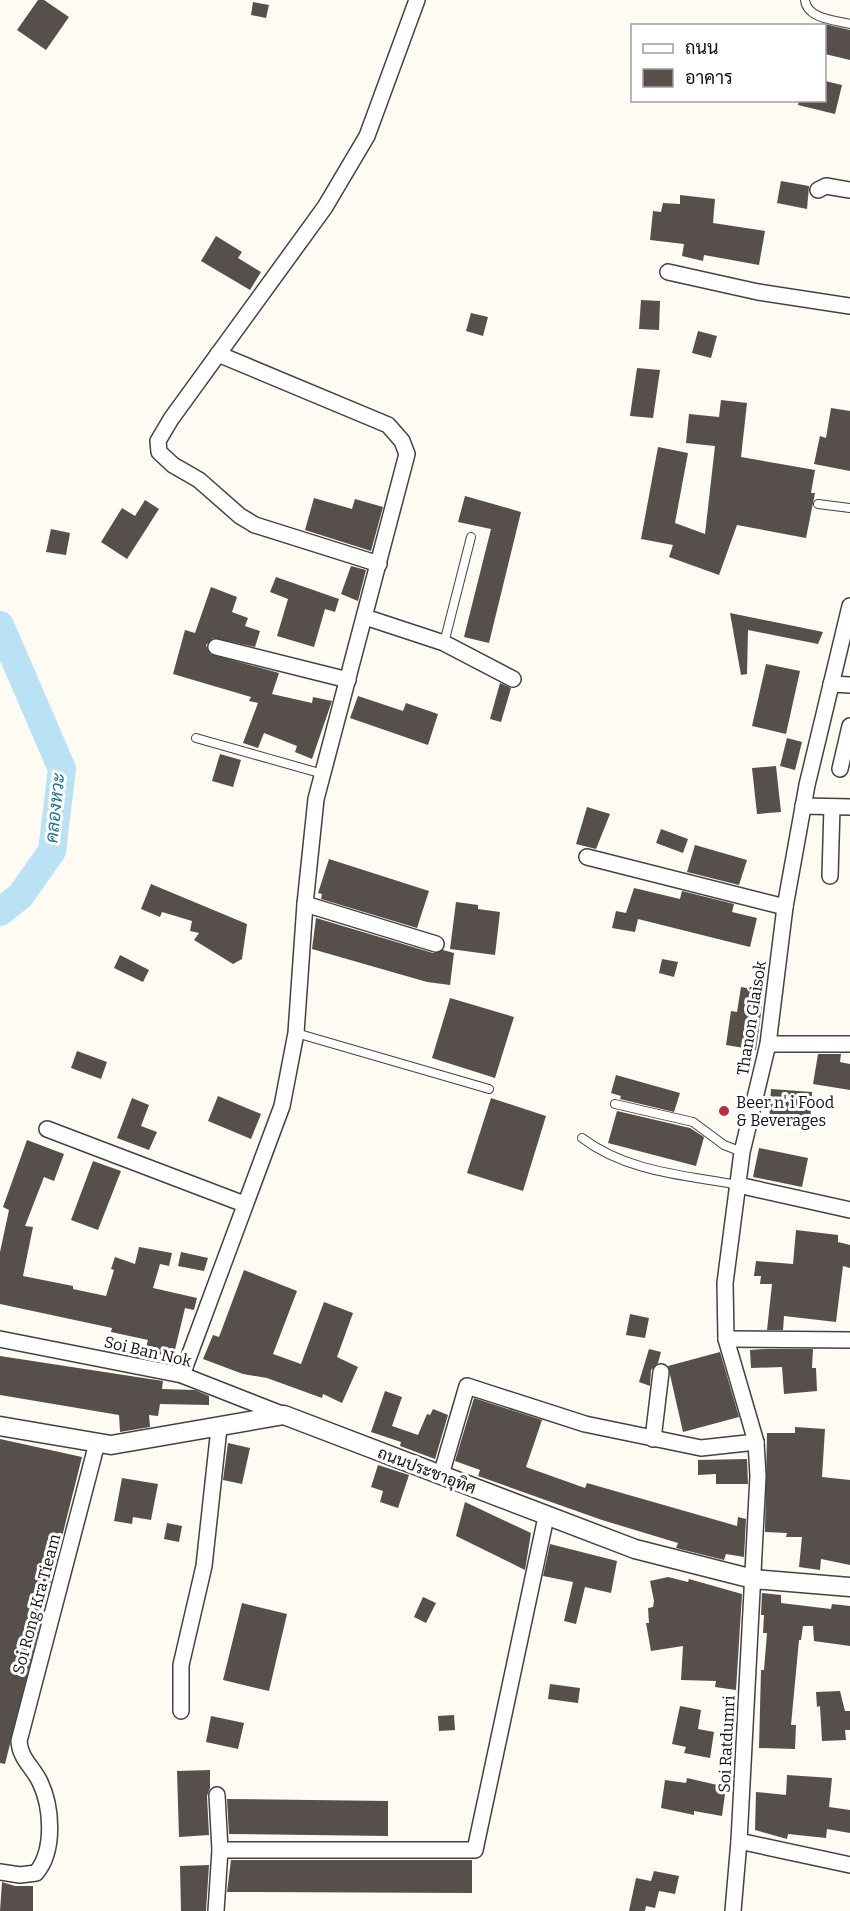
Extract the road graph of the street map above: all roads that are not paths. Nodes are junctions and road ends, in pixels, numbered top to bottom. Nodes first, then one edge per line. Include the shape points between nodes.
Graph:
1 (417, 0) edge
2 (806, 0) edge
3 (850, 24) edge
4 (818, 190) dead end
5 (850, 190) edge
6 (668, 272) dead end
7 (850, 306) edge
8 (218, 354) junction
9 (818, 504) dead end
10 (850, 508) edge
11 (471, 537) dead end
12 (379, 564) junction
13 (850, 606) edge
14 (365, 617) junction
15 (444, 643) junction
16 (216, 647) dead end
17 (513, 679) dead end
18 (348, 680) junction
19 (831, 684) junction
20 (850, 685) edge
21 (850, 726) edge
22 (196, 738) dead end
23 (840, 769) dead end
24 (323, 774) junction
25 (803, 806) junction
26 (832, 807) junction
27 (850, 807) edge
28 (587, 857) dead end
29 (830, 876) dead end
30 (305, 904) junction
31 (785, 907) junction
32 (436, 944) dead end
33 (296, 1033) junction
34 (768, 1044) junction
35 (850, 1044) edge
36 (489, 1089) dead end
37 (615, 1104) dead end
38 (47, 1130) dead end
39 (582, 1138) dead end
40 (742, 1152) junction
41 (738, 1185) junction
42 (244, 1204) junction
43 (850, 1210) edge
44 (0, 1339) edge
45 (726, 1339) junction
46 (850, 1340) edge
47 (661, 1372) dead end
48 (182, 1375) junction
49 (284, 1415) junction
50 (0, 1426) edge
51 (219, 1428) junction
52 (653, 1439) junction
53 (756, 1442) junction
54 (98, 1443) junction
55 (441, 1475) junction
56 (546, 1517) junction
57 (753, 1579) junction
58 (850, 1587) edge
59 (180, 1711) dead end
60 (217, 1795) dead end
61 (739, 1841) junction
62 (220, 1850) junction
63 (850, 1865) edge
64 (0, 1872) edge
65 (216, 1911) edge
66 (732, 1911) edge

1 - 8 street via 367,136 325,207
2 - 3 lane via 808,10 815,15
4 - 5 street via 825,186
6 - 7 street via 758,292
8 - 12 street via 388,425 402,441 406,454
8 - 12 street via 171,419 158,441 159,452 255,525
9 - 10 lane
11 - 15 lane
12 - 14 street
13 - 19 street, Thanon Glaisok
14 - 15 street
14 - 18 street
15 - 17 street
16 - 18 street
18 - 24 street
19 - 20 street
19 - 25 street, Thanon Glaisok
21 - 23 street
22 - 24 lane
24 - 30 street via 314,809
25 - 26 street
25 - 31 street, Thanon Glaisok
26 - 27 street
26 - 29 street
28 - 31 street
30 - 32 street
30 - 33 street
31 - 34 street, Thanon Glaisok
33 - 36 lane
33 - 42 street via 282,1106
34 - 35 street
34 - 40 street, Thanon Glaisok
37 - 40 lane via 693,1122 724,1145
38 - 42 street
39 - 41 lane via 628,1164
40 - 41 street, Thanon Glaisok
41 - 43 street
41 - 45 street, Thanon Glaisok via 725,1284
42 - 48 street
44 - 48 street, Soi Ban Nok
45 - 46 street
45 - 53 street, Thanon Glaisok
47 - 52 street
48 - 49 street, Soi Ban Nok
49 - 51 street
49 - 55 street, ถนนประชาอุทิศ
50 - 54 street
51 - 54 street via 111,1445
51 - 59 street via 204,1566 181,1665
52 - 53 street via 701,1448
52 - 55 street via 585,1424 467,1386
53 - 57 street, Thanon Glaisok
54 - 64 street, Soi Rong Kra Tieam via 19,1741 24,1760 39,1780 48,1802 43,1864 36,1873
55 - 56 street, ถนนประชาอุทิศ
56 - 57 street, ถนนประชาอุทิศ via 635,1549
56 - 62 street via 475,1850
57 - 58 street, ถนนประชาอุทิศ
57 - 61 street, Soi Ratdumri
60 - 62 street
61 - 63 street
61 - 66 street, Soi Ratdumri
62 - 65 street

